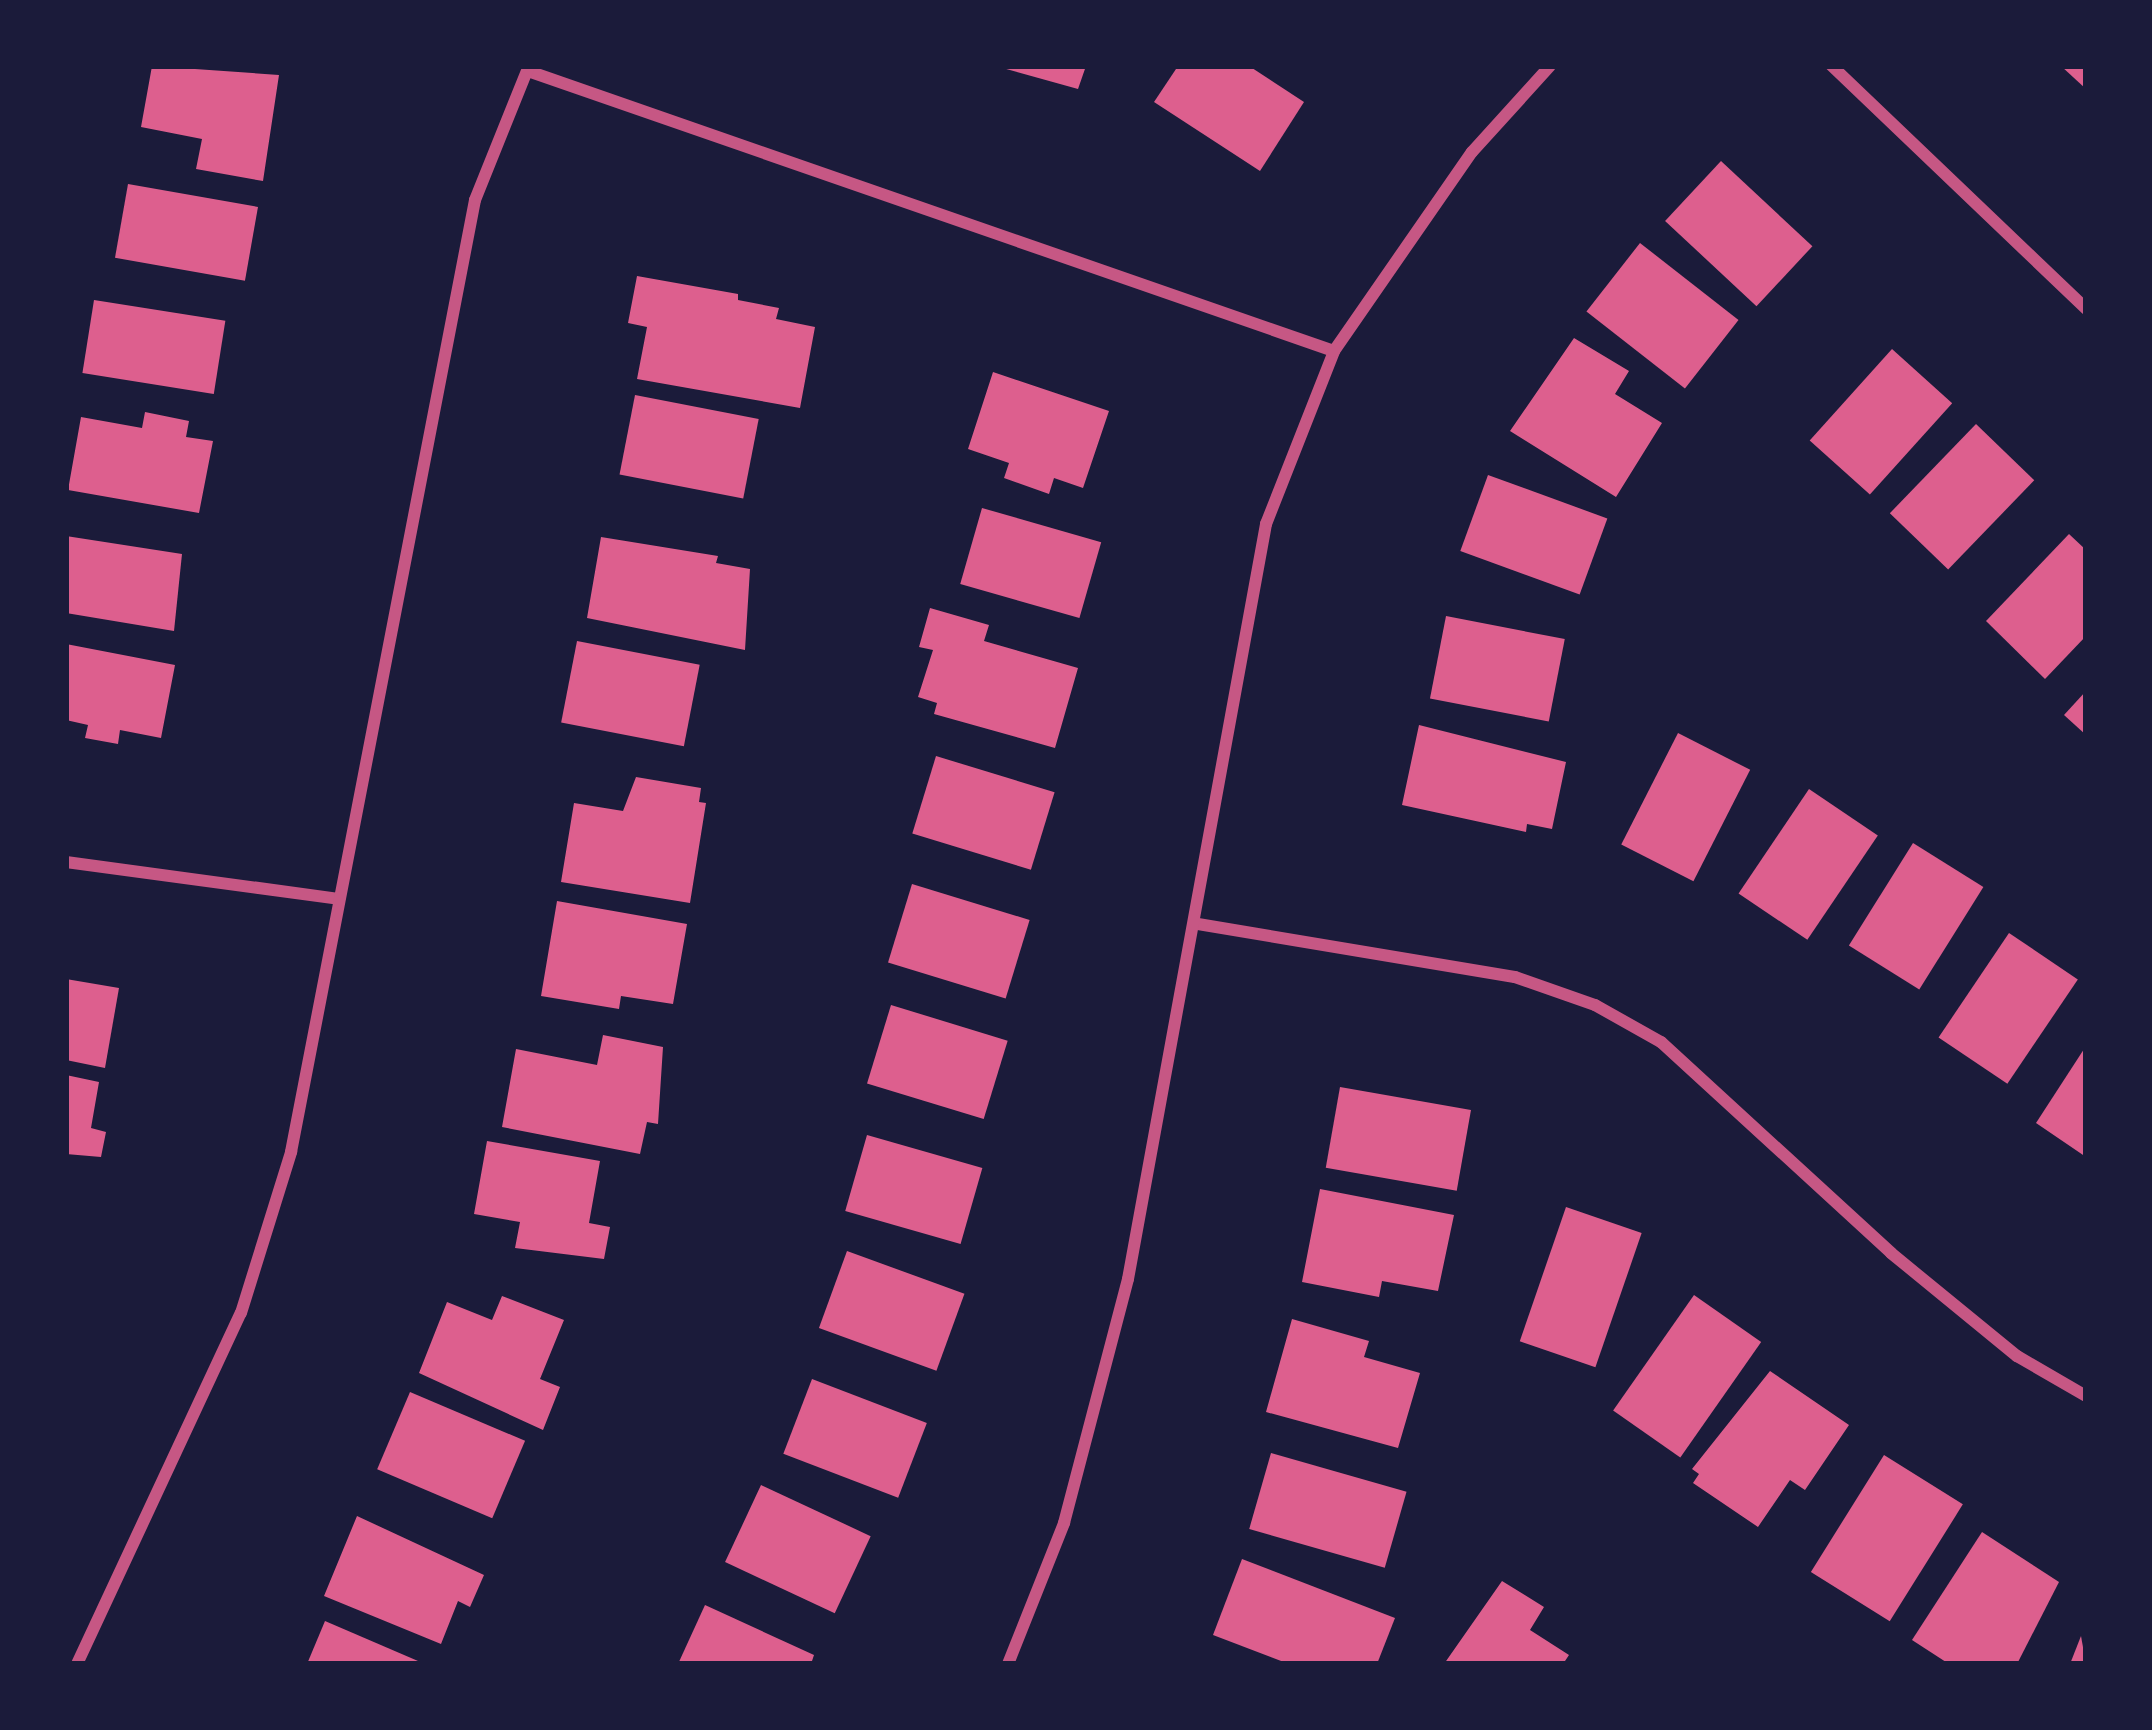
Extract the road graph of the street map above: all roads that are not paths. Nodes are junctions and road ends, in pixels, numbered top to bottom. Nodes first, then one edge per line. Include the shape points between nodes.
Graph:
1 (1550, 66) edge
2 (1832, 66) edge
3 (529, 68) edge
4 (2086, 309) edge
5 (1334, 351) junction
6 (66, 862) edge
7 (339, 899) junction
8 (1198, 924) junction
9 (2086, 1396) edge
10 (77, 1664) edge
11 (1007, 1664) edge

1 - 5 street via 1472,152
2 - 4 street
3 - 5 street
3 - 7 street via 475,200
5 - 8 street via 1266,524
6 - 7 street
7 - 10 street via 291,1152 248,1292
8 - 9 street via 1515,977 1595,1005 1661,1042 1891,1253 2017,1356
8 - 11 street via 1128,1279 1064,1523

